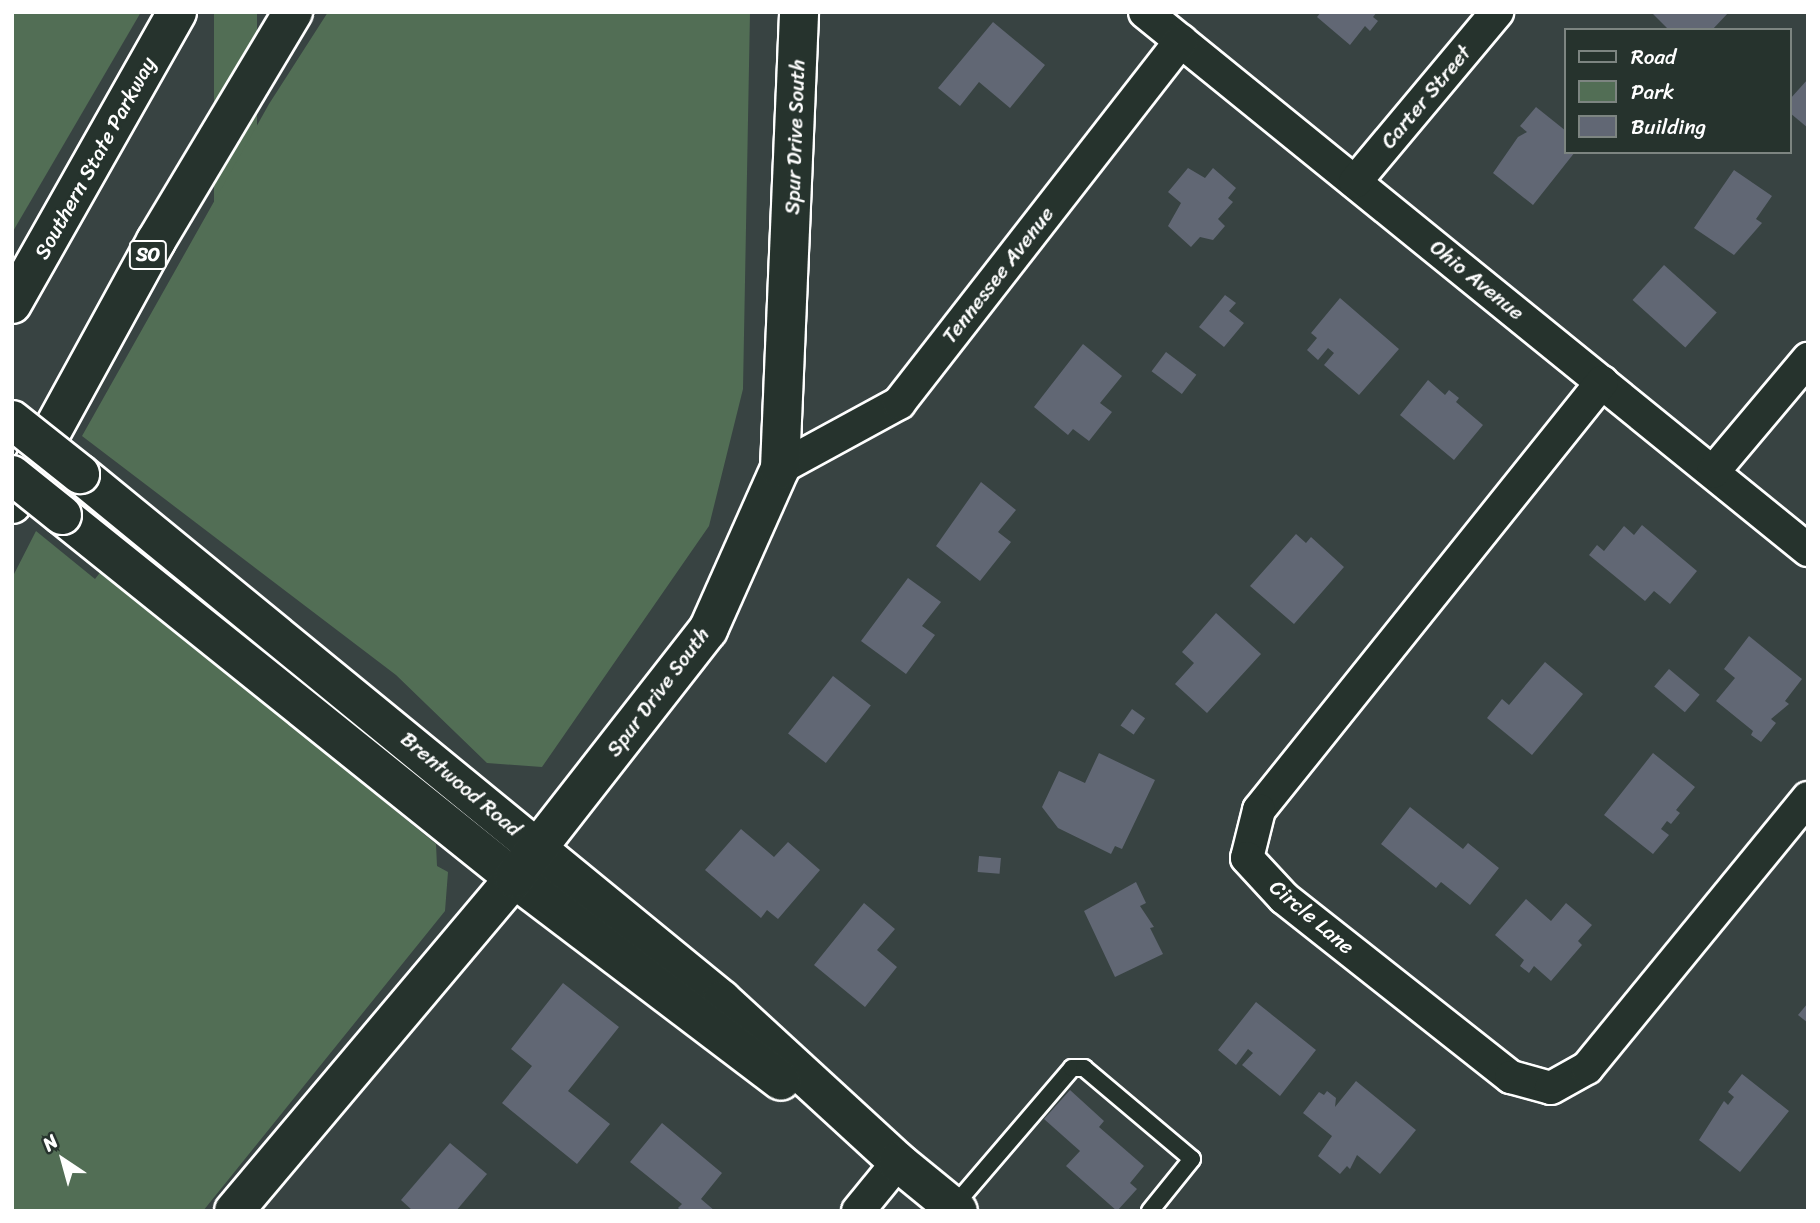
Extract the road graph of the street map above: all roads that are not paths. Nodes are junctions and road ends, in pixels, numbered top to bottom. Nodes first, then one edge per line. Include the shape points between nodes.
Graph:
1 (177, 12) edge
2 (293, 12) edge
3 (799, 12) edge
4 (1145, 12) edge
5 (1497, 12) edge
6 (1181, 41) junction
7 (1355, 182) junction
8 (12, 304) edge
9 (1808, 359) edge
10 (1602, 382) junction
11 (12, 420) edge
12 (780, 468) junction
13 (1713, 472) junction
14 (12, 475) edge
15 (12, 503) edge
16 (1808, 550) edge
17 (1808, 798) edge
18 (537, 848) junction
19 (514, 878) junction
20 (898, 1162) junction
21 (955, 1209) edge
22 (234, 1211) edge
23 (858, 1211) edge
24 (1150, 1211) edge

1 - 8 main road, Southern State Parkway
2 - 15 main road, SO via 156,241
3 - 12 main road, Spur Drive South
4 - 6 street, Ohio Avenue
5 - 7 street, Carter Street
6 - 7 street, Ohio Avenue
6 - 12 street, Tennessee Avenue via 899,403
7 - 10 street, Ohio Avenue
9 - 13 street
10 - 13 street, Ohio Avenue
10 - 17 street, Circle Lane via 1259,810 1247,858 1284,898 1511,1077 1551,1088 1587,1068
11 - 18 main road, Brentwood Road, bridge
12 - 18 main road, Spur Drive South via 708,630
13 - 16 street, Ohio Avenue
14 - 19 main road, Brentwood Road, bridge
18 - 19 main road, Spur Drive South
18 - 20 main road, Brentwood Road via 723,1000
19 - 20 main road, Brentwood Road via 745,1056
19 - 22 main road, Spur Drive South
20 - 21 main road, Brentwood Road
20 - 23 street
21 - 24 lane via 1072,1068 1084,1068 1192,1159

